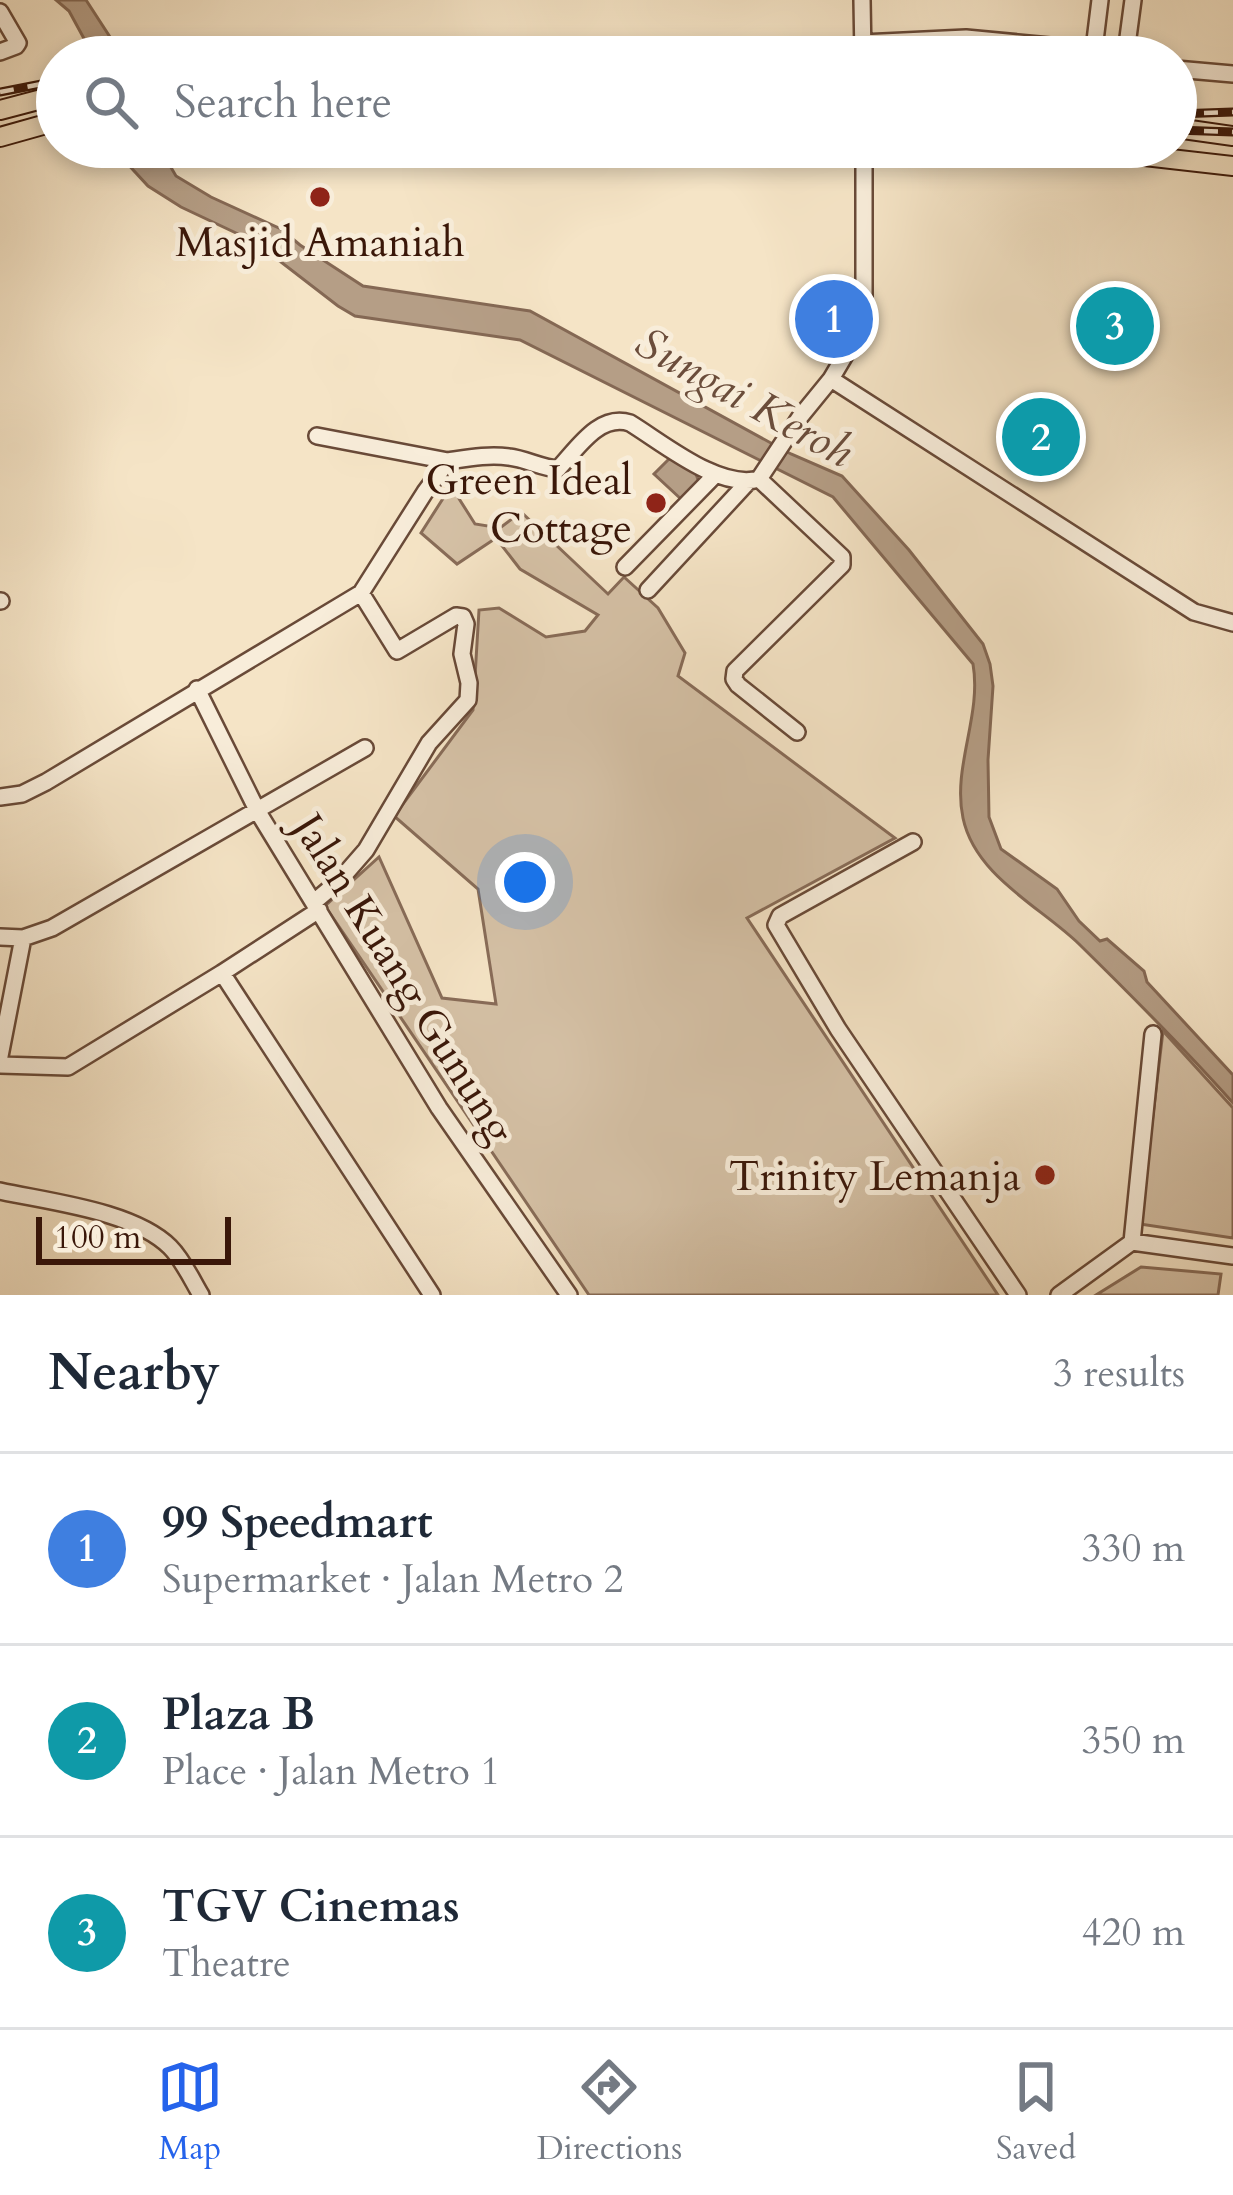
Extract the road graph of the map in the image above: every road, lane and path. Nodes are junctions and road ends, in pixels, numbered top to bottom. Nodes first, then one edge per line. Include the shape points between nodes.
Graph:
1 (862, 0) edge
2 (1100, 0) edge
3 (1133, 0) edge
4 (0, 12) edge
5 (863, 36) edge
6 (1096, 36) edge
7 (1128, 36) edge
8 (0, 52) edge
9 (1197, 71) edge
10 (1233, 74) edge
11 (36, 101) edge
12 (0, 110) edge
13 (36, 127) edge
14 (1197, 131) edge
15 (1233, 136) edge
16 (0, 137) edge
17 (1197, 162) edge
18 (1233, 166) edge
19 (864, 168) edge
20 (831, 380) junction
21 (317, 436) dead end
22 (448, 461) junction
23 (715, 475) junction
24 (757, 478) junction
25 (625, 567) dead end
26 (648, 590) dead end
27 (361, 593) junction
28 (1233, 623) edge
29 (197, 689) junction
30 (797, 732) dead end
31 (365, 748) dead end
32 (0, 797) edge
33 (258, 812) junction
34 (913, 842) dead end
35 (316, 906) junction
36 (0, 937) edge
37 (23, 938) junction
38 (222, 974) junction
39 (1154, 1034) dead end
40 (0, 1060) edge
41 (0, 1191) edge
42 (1132, 1242) junction
43 (1233, 1256) edge
44 (202, 1295) edge
45 (432, 1295) edge
46 (569, 1295) edge
47 (1018, 1295) edge
48 (1059, 1295) edge

1 - 5 street
2 - 6 street
3 - 7 street
4 - 8 street via 18,43
9 - 10 street
11 - 12 main road
13 - 16 main road
14 - 15 main road
17 - 18 main road
19 - 20 street via 864,299 854,340
20 - 24 street
20 - 28 street via 1194,613
21 - 22 street
22 - 23 street via 508,456 558,469 603,423 618,419
22 - 27 street
23 - 24 street
23 - 25 street
24 - 26 street
24 - 30 street via 842,556 736,671 738,685
27 - 29 street
27 - 35 street via 397,651 463,617 468,700 429,743 366,850
29 - 32 street via 46,782
29 - 33 street, Jalan Kuang Gunung
31 - 33 street
33 - 35 street, Jalan Kuang Gunung
33 - 37 street
34 - 47 street via 780,916 776,926
35 - 38 street
35 - 46 street, Jalan Kuang Gunung via 439,1108
36 - 37 street
37 - 40 street
38 - 40 street via 68,1067
38 - 45 street
39 - 42 street
41 - 44 street via 128,1220 173,1250
42 - 43 street
42 - 48 street

